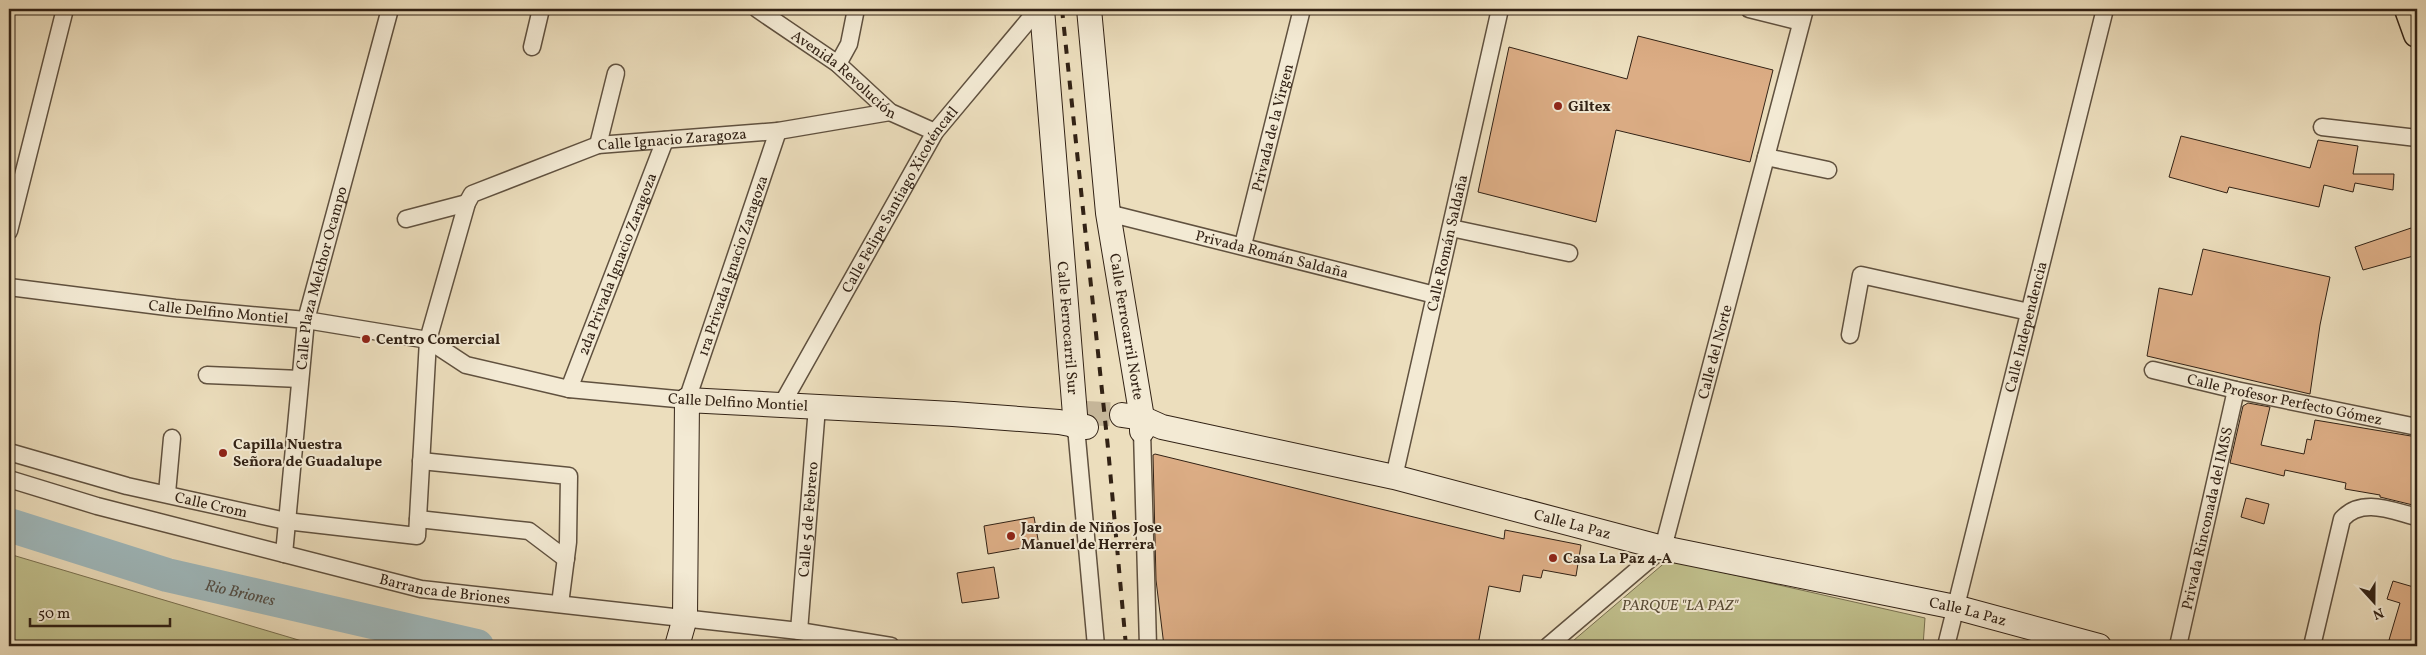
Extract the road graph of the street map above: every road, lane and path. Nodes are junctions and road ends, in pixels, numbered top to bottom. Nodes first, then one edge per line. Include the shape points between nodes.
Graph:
1 (64, 9) edge
2 (390, 9) edge
3 (541, 9) edge
4 (757, 9) edge
5 (856, 9) edge
6 (1040, 9) edge
7 (1089, 9) edge
8 (1302, 9) edge
9 (1500, 9) edge
10 (1749, 9) edge
11 (2105, 9) edge
12 (2408, 9) edge
13 (1803, 16) edge
14 (2417, 34) edge
15 (532, 47) dead end
16 (838, 64) junction
17 (616, 73) dead end
18 (890, 112) junction
19 (2322, 127) dead end
20 (778, 131) junction
21 (935, 132) junction
22 (2417, 138) edge
23 (665, 140) junction
24 (598, 145) junction
25 (1766, 157) junction
26 (1828, 170) dead end
27 (467, 203) junction
28 (1108, 213) junction
29 (406, 218) dead end
30 (1451, 228) junction
31 (9, 231) edge
32 (1243, 246) junction
33 (1569, 253) dead end
34 (9, 287) edge
35 (1435, 295) junction
36 (2029, 312) junction
37 (306, 320) junction
38 (1850, 336) dead end
39 (428, 340) junction
40 (2153, 370) dead end
41 (207, 375) dead end
42 (300, 379) junction
43 (570, 389) junction
44 (2236, 390) junction
45 (687, 400) junction
46 (782, 404) junction
47 (817, 407) junction
48 (1077, 421) junction
49 (1138, 424) junction
50 (2417, 426) edge
51 (172, 438) dead end
52 (9, 452) edge
53 (421, 461) junction
54 (1394, 477) junction
55 (9, 479) edge
56 (167, 493) junction
57 (2417, 517) edge
58 (418, 519) junction
59 (286, 521) junction
60 (1663, 548) junction
61 (284, 554) junction
62 (566, 559) junction
63 (560, 604) junction
64 (1955, 607) junction
65 (685, 618) junction
66 (799, 631) junction
67 (677, 646) edge
68 (891, 646) edge
69 (1096, 646) edge
70 (1148, 646) edge
71 (1548, 646) edge
72 (1946, 646) edge
73 (2098, 646) edge
74 (2178, 646) edge
75 (2312, 646) edge

1 - 31 street
2 - 37 street, Calle Plaza Melchor Ocampo
3 - 15 street
4 - 16 street, Avenida Revolución
5 - 16 street via 849,44
6 - 21 street, Calle Felipe Santiago Xicoténcatl
6 - 48 main road, Calle Ferrocarril Sur
7 - 28 main road, Calle Ferrocarril Norte
8 - 32 street, Privada de la Virgen
9 - 30 street, Calle Román Saldaña
10 - 13 street
11 - 36 street, Calle Independencia
12 - 14 main road
13 - 25 street, Calle del Norte
16 - 18 street, Avenida Revolución
17 - 24 street
18 - 20 street, Calle Ignacio Zaragoza
18 - 21 street, Avenida Revolución
19 - 22 street
20 - 23 street, Calle Ignacio Zaragoza
20 - 45 street, 1ra Privada Ignacio Zaragoza
21 - 46 street, Calle Felipe Santiago Xicoténcatl
23 - 24 street, Calle Ignacio Zaragoza
23 - 43 street, 2da Privada Ignacio Zaragoza
24 - 27 street, Calle Ignacio Zaragoza via 472,194
25 - 26 street
25 - 60 street, Calle del Norte
27 - 29 street
27 - 39 street
28 - 32 street, Privada Román Saldaña
28 - 49 main road, Calle Ferrocarril Norte
30 - 33 street
30 - 35 street, Calle Román Saldaña
32 - 35 street, Privada Román Saldaña
34 - 37 street, Calle Delfino Montiel
35 - 54 street, Calle Román Saldaña
36 - 38 street via 1861,276
36 - 64 street, Calle Independencia
37 - 39 street, Calle Delfino Montiel
37 - 42 street, Calle Plaza Melchor Ocampo
39 - 43 street, Calle Delfino Montiel via 466,365
39 - 53 street
40 - 44 street, Calle Profesor Perfecto Gómez
41 - 42 street
42 - 59 street, Calle Plaza Melchor Ocampo
43 - 45 street, Calle Delfino Montiel
44 - 50 street, Calle Profesor Perfecto Gómez
44 - 74 street, Privada Rinconada del IMSS
45 - 46 main road, Calle Delfino Montiel
45 - 65 main road
46 - 47 main road, Calle Delfino Montiel
47 - 48 main road, Calle Delfino Montiel
47 - 66 street, Calle 5 de Febrero
48 - 69 street, Calle Ferrocarril Sur
49 - 54 main road, Calle La Paz
49 - 70 street, Calle Ferrocarril Norte
51 - 56 street
52 - 56 street, Calle Crom via 127,486
53 - 58 street
53 - 62 street via 569,476
54 - 60 main road, Calle La Paz
55 - 61 street, Barranca de Briones via 97,506
56 - 59 street, Calle Crom
57 - 75 street via 2362,506 2350,511 2342,520
58 - 59 street, Calle Crom via 417,536
58 - 62 street via 529,531
59 - 61 street, Calle Plaza Melchor Ocampo
60 - 64 main road, Calle La Paz
60 - 71 street
61 - 63 street, Barranca de Briones via 421,589
62 - 63 street
63 - 65 street, Barranca de Briones
64 - 72 street, Calle Independencia
64 - 73 main road, Calle La Paz
65 - 66 street, Barranca de Briones
65 - 67 main road
66 - 68 street, Barranca de Briones

